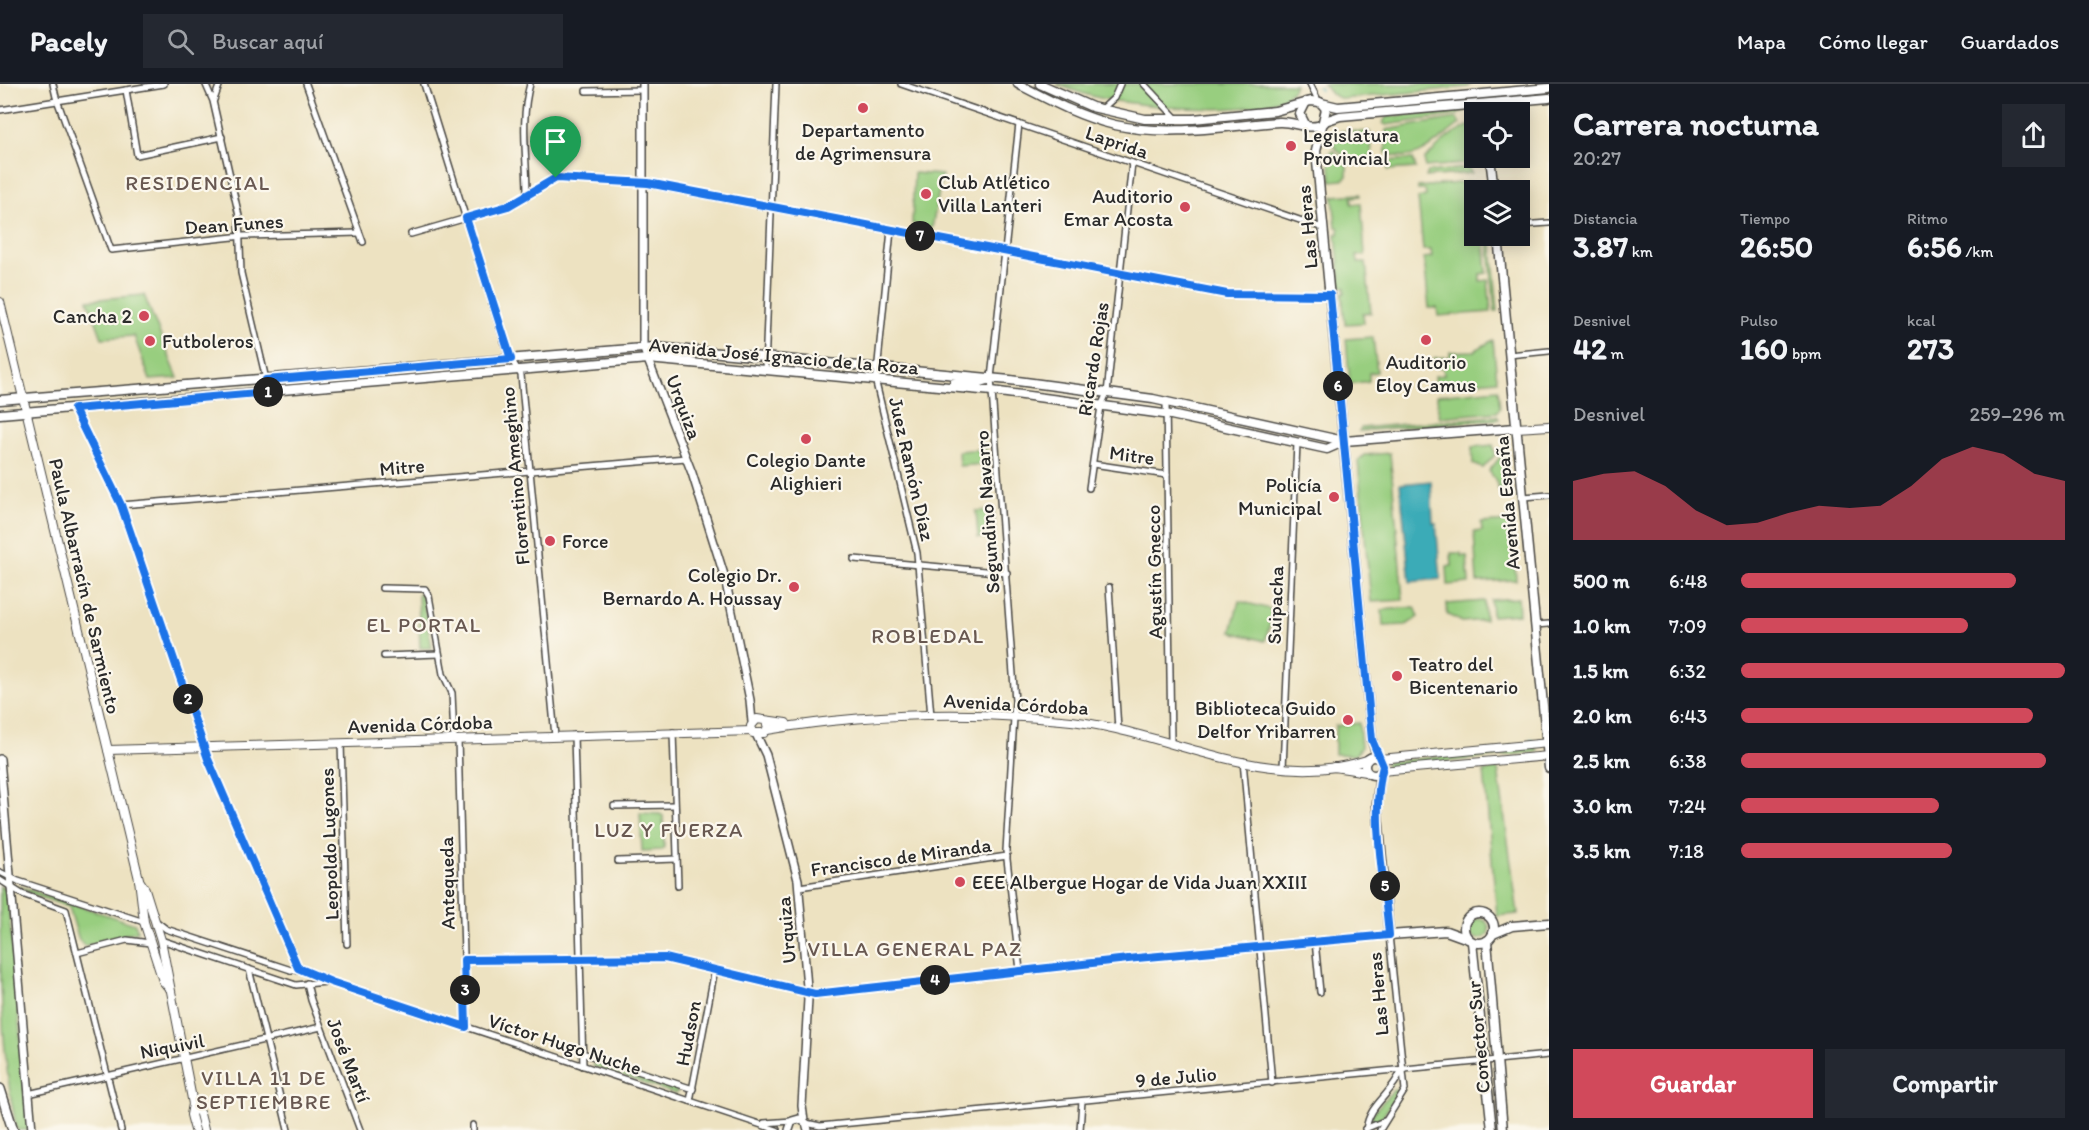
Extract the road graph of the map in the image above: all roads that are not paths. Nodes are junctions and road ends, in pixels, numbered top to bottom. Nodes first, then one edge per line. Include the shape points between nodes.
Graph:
1 (54, 84) edge
2 (164, 84) edge
3 (206, 84) edge
4 (306, 84) edge
5 (424, 84) edge
6 (530, 84) edge
7 (776, 84) edge
8 (901, 84) edge
9 (1017, 84) edge
10 (1040, 84) edge
11 (1120, 84) edge
12 (1144, 84) edge
13 (1310, 84) edge
14 (1483, 84) edge
15 (220, 85) edge
16 (643, 87) edge
17 (1549, 88) edge
18 (126, 90) junction
19 (586, 91) dead end
20 (1549, 98) edge
21 (57, 101) junction
22 (214, 102) junction
23 (1306, 102) junction
24 (1485, 102) edge
25 (1489, 102) edge
26 (1498, 102) edge
27 (1320, 103) junction
28 (1464, 104) edge
29 (1464, 105) edge
30 (0, 110) edge
31 (1100, 110) junction
32 (1178, 120) junction
33 (1324, 122) junction
34 (1019, 124) junction
35 (1306, 126) junction
36 (222, 137) junction
37 (1132, 163) junction
38 (643, 183) junction
39 (527, 194) junction
40 (771, 207) junction
41 (466, 218) junction
42 (1549, 223) edge
43 (1530, 224) edge
44 (1323, 228) junction
45 (891, 230) junction
46 (359, 233) junction
47 (411, 234) dead end
48 (240, 236) junction
49 (363, 242) dead end
50 (1499, 246) edge
51 (1005, 252) junction
52 (1120, 274) junction
53 (1330, 295) junction
54 (0, 302) edge
55 (644, 348) junction
56 (704, 351) junction
57 (1549, 351) edge
58 (1509, 355) junction
59 (766, 357) junction
60 (511, 359) junction
61 (648, 359) junction
62 (877, 368) junction
63 (518, 370) junction
64 (765, 370) junction
65 (926, 372) junction
66 (992, 378) junction
67 (266, 380) junction
68 (876, 380) junction
69 (940, 386) junction
70 (993, 391) junction
71 (269, 392) junction
72 (1107, 393) junction
73 (23, 399) junction
74 (1153, 399) junction
75 (0, 400) edge
76 (1166, 402) junction
77 (1101, 406) junction
78 (74, 409) junction
79 (27, 413) junction
80 (0, 414) edge
81 (1167, 415) junction
82 (1549, 426) edge
83 (1516, 428) junction
84 (1344, 441) junction
85 (1297, 443) junction
86 (686, 458) junction
87 (1093, 464) junction
88 (529, 471) junction
89 (1167, 475) junction
90 (1089, 488) dead end
91 (1549, 495) edge
92 (1523, 497) junction
93 (121, 505) junction
94 (854, 559) dead end
95 (918, 565) junction
96 (1007, 573) junction
97 (382, 588) dead end
98 (1109, 588) dead end
99 (1549, 624) edge
100 (1535, 625) junction
101 (439, 654) junction
102 (384, 656) dead end
103 (750, 700) junction
104 (931, 716) junction
105 (1014, 718) junction
106 (763, 720) junction
107 (800, 724) junction
108 (753, 728) junction
109 (1118, 729) junction
110 (766, 731) junction
111 (673, 732) junction
112 (574, 735) junction
113 (555, 736) junction
114 (456, 739) junction
115 (1171, 742) junction
116 (341, 743) junction
117 (1548, 743) edge
118 (204, 747) junction
119 (108, 750) junction
120 (766, 755) junction
121 (1548, 756) edge
122 (0, 759) edge
123 (1379, 759) junction
124 (1367, 760) junction
125 (1243, 761) junction
126 (1333, 767) junction
127 (1283, 768) junction
128 (1549, 768) edge
129 (1367, 772) junction
130 (1380, 772) junction
131 (675, 805) junction
132 (614, 806) dead end
133 (1006, 856) junction
134 (677, 859) junction
135 (618, 861) dead end
136 (0, 872) edge
137 (10, 878) junction
138 (139, 879) junction
139 (0, 880) edge
140 (678, 886) dead end
141 (799, 887) junction
142 (11, 888) junction
143 (1490, 918) junction
144 (155, 919) junction
145 (144, 921) junction
146 (1465, 922) junction
147 (1549, 923) edge
148 (1512, 926) junction
149 (1446, 931) junction
150 (1493, 934) junction
151 (161, 935) junction
152 (1389, 935) junction
153 (1315, 941) junction
154 (1470, 941) junction
155 (1487, 941) junction
156 (150, 942) junction
157 (346, 944) dead end
158 (1260, 946) junction
159 (288, 951) junction
160 (77, 953) junction
161 (580, 959) junction
162 (464, 960) junction
163 (298, 968) junction
164 (249, 969) junction
165 (716, 969) junction
166 (291, 970) junction
167 (1020, 970) junction
168 (305, 972) junction
169 (331, 982) junction
170 (292, 983) junction
171 (308, 983) junction
172 (301, 986) junction
173 (168, 987) junction
174 (807, 992) junction
175 (1320, 992) dead end
176 (311, 1000) junction
177 (466, 1027) junction
178 (321, 1028) junction
179 (266, 1041) junction
180 (582, 1053) junction
181 (1549, 1055) edge
182 (182, 1058) junction
183 (1497, 1060) junction
184 (1485, 1061) junction
185 (583, 1066) junction
186 (1402, 1070) junction
187 (108, 1076) junction
188 (1272, 1083) junction
189 (0, 1089) edge
190 (693, 1089) junction
191 (28, 1094) junction
192 (690, 1101) junction
193 (1082, 1101) junction
194 (193, 1104) junction
195 (802, 1106) junction
196 (1387, 1118) junction
197 (793, 1121) junction
198 (756, 1123) junction
199 (806, 1125) edge
200 (13, 1130) edge
201 (32, 1130) edge
202 (121, 1130) edge
203 (195, 1130) edge
204 (204, 1130) edge
205 (288, 1130) edge
206 (360, 1130) edge
207 (777, 1130) edge
208 (789, 1130) edge
209 (1080, 1130) edge
210 (1365, 1130) edge
211 (1380, 1130) edge
212 (1492, 1130) edge
213 (1503, 1130) edge

1 - 21 street
2 - 18 street
3 - 15 street
3 - 22 street
4 - 46 street
5 - 41 street, Florentino Ameghino
6 - 39 street via 526,96
7 - 40 street
8 - 34 street, Laprida
9 - 35 main road via 1083,115 1134,128 1190,129 1285,122
10 - 31 main road
11 - 31 street via 1114,98
12 - 32 street
13 - 27 street
14 - 24 main road
15 - 22 street
16 - 19 street
16 - 38 street, Urquiza
17 - 25 main road
18 - 21 street
18 - 36 street via 138,155
20 - 26 main road
21 - 30 street
21 - 48 street, Dean Funes via 111,250
22 - 36 street
23 - 27 main road
23 - 32 main road via 1280,111
23 - 35 main road via 1299,114
27 - 28 main road via 1341,107
27 - 33 main road via 1326,109
29 - 33 main road via 1341,116
31 - 32 main road via 1137,118
33 - 35 main road
33 - 44 main road, Las Heras via 1316,151
34 - 37 street, Laprida
34 - 51 street, Segundino Navarro
36 - 48 street
37 - 44 street, Laprida
37 - 52 street, Ricardo Rojas
38 - 39 street via 560,178
38 - 40 street
38 - 55 street, Urquiza
39 - 41 street via 508,206
40 - 45 street
40 - 59 street
41 - 47 street
41 - 60 street, Florentino Ameghino
42 - 43 street
44 - 53 main road, Las Heras
45 - 51 street
45 - 62 street, Juez Ramón Díaz
46 - 48 street, Dean Funes
46 - 49 street
48 - 67 street via 241,273
50 - 58 main road, Avenida España
51 - 52 street
51 - 66 street, Segundino Navarro
52 - 53 street via 1227,294
52 - 72 street, Ricardo Rojas
53 - 84 main road, Las Heras
54 - 73 main road, Paula Albarracín de Sarmiento
55 - 56 main road, Avenida José Ignacio de la Roza
55 - 60 main road, Avenida José Ignacio de la Roza
55 - 61 street, Urquiza
56 - 59 main road, Avenida José Ignacio de la Roza
56 - 61 main road
57 - 58 street
58 - 83 main road, Avenida España
59 - 62 main road, Avenida José Ignacio de la Roza
59 - 64 street
60 - 63 street, Florentino Ameghino
60 - 67 main road, Avenida José Ignacio de la Roza
61 - 63 main road, Avenida José Ignacio de la Roza
61 - 64 main road, Avenida José Ignacio de la Roza
61 - 86 street, Urquiza
62 - 65 main road, Avenida José Ignacio de la Roza
62 - 68 street, Juez Ramón Díaz
63 - 71 main road, Avenida José Ignacio de la Roza
63 - 88 street, Florentino Ameghino
64 - 68 main road, Avenida José Ignacio de la Roza
65 - 66 main road, Avenida José Ignacio de la Roza
65 - 68 main road
66 - 69 main road
66 - 70 street, Segundino Navarro
66 - 72 main road, Avenida José Ignacio de la Roza
67 - 71 street
67 - 73 main road, Avenida José Ignacio de la Roza
68 - 69 main road, Avenida José Ignacio de la Roza
68 - 95 street, Juez Ramón Díaz
69 - 70 main road, Avenida José Ignacio de la Roza
70 - 77 main road, Avenida José Ignacio de la Roza
70 - 96 street, Segundino Navarro
71 - 78 main road, Avenida José Ignacio de la Roza
72 - 74 main road, Avenida José Ignacio de la Roza
72 - 77 street, Ricardo Rojas
73 - 75 main road, Avenida José Ignacio de la Roza
73 - 79 main road, Paula Albarracín de Sarmiento
74 - 76 main road, Avenida José Ignacio de la Roza
74 - 77 main road via 1116,400
76 - 81 street, Agustín Gnecco
76 - 84 main road, Avenida José Ignacio de la Roza
77 - 81 main road, Avenida José Ignacio de la Roza
77 - 87 street, Ricardo Rojas
78 - 79 main road, Avenida José Ignacio de la Roza
78 - 93 street
79 - 80 main road, Avenida José Ignacio de la Roza
79 - 119 main road, Paula Albarracín de Sarmiento
81 - 85 main road, Avenida José Ignacio de la Roza
81 - 89 street, Agustín Gnecco
82 - 83 main road, Avenida José Ignacio de la Roza
83 - 84 main road, Avenida José Ignacio de la Roza
83 - 92 main road, Avenida España
84 - 85 main road, Avenida José Ignacio de la Roza via 1327,449
84 - 123 main road, Las Heras via 1372,740
85 - 127 street, Suipacha
86 - 88 street, Mitre
86 - 103 street, Urquiza via 725,578
87 - 89 street, Mitre
87 - 90 street, Ricardo Rojas
88 - 93 street, Mitre
88 - 113 street, Florentino Ameghino
89 - 115 street, Agustín Gnecco
91 - 92 street
92 - 100 main road, Avenida España
93 - 118 street
94 - 95 street
95 - 96 street
95 - 104 street, Juez Ramón Díaz
96 - 105 street, Segundino Navarro
97 - 101 street, Antequeda via 425,589
98 - 109 street
99 - 100 street
100 - 117 main road, Avenida España
101 - 102 street
101 - 114 street, Antequeda via 452,693
103 - 106 street, Urquiza
103 - 108 street, Urquiza
104 - 105 main road, Avenida Córdoba
104 - 107 main road, Avenida Córdoba
105 - 109 main road, Avenida Córdoba
105 - 133 street, Segundino Navarro
106 - 107 main road, Avenida Córdoba
106 - 108 main road
106 - 110 main road
107 - 110 main road, Avenida Córdoba
108 - 110 main road, Avenida Córdoba
108 - 111 main road, Avenida Córdoba
108 - 120 street, Urquiza
109 - 115 main road, Avenida Córdoba
110 - 120 street, Urquiza
111 - 112 main road, Avenida Córdoba
111 - 131 street
112 - 113 main road, Avenida Córdoba
112 - 161 street
113 - 114 main road, Avenida Córdoba
114 - 116 main road, Avenida Córdoba
114 - 162 street, Antequeda
115 - 125 main road, Avenida Córdoba
116 - 118 main road, Avenida Córdoba
116 - 157 street, Leopoldo Lugones
117 - 121 main road, Avenida España
117 - 123 main road
118 - 119 main road, Avenida Córdoba
118 - 159 street
119 - 138 main road, Paula Albarracín de Sarmiento
120 - 141 street, Urquiza
121 - 128 main road, Avenida España
121 - 130 main road
122 - 137 street
123 - 124 main road
123 - 130 main road via 1383,766
124 - 126 main road, Avenida Córdoba
124 - 129 main road
125 - 127 main road, Avenida Córdoba
125 - 158 street
126 - 127 main road, Avenida Córdoba
126 - 129 main road, Avenida Córdoba
129 - 130 main road
130 - 152 main road, Las Heras via 1377,805
131 - 132 street
131 - 134 street
133 - 141 street, Francisco de Miranda
133 - 167 street, Segundino Navarro
134 - 135 street
134 - 140 street
136 - 137 street
137 - 142 street
137 - 145 street
138 - 144 main road, Paula Albarracín de Sarmiento
138 - 145 main road, Paula Albarracín de Sarmiento
139 - 142 street
141 - 174 street, Urquiza
142 - 160 street via 66,910
142 - 191 street
143 - 146 main road via 1477,913
143 - 148 main road
143 - 150 main road
144 - 145 main road via 149,915
144 - 151 main road, Paula Albarracín de Sarmiento
145 - 156 main road, Paula Albarracín de Sarmiento
146 - 149 main road
146 - 154 main road, Conector Sur via 1464,931
147 - 148 main road
148 - 150 main road
149 - 152 main road
149 - 154 main road
150 - 155 main road
151 - 156 main road via 156,945
151 - 164 street
151 - 166 street
151 - 173 main road
152 - 153 street
152 - 186 street, Las Heras
153 - 158 street
153 - 175 street
154 - 155 main road
154 - 184 main road, Conector Sur
155 - 183 main road, Conector Sur
156 - 160 street via 127,940
156 - 173 main road
158 - 167 street
158 - 188 street
159 - 163 street
159 - 166 street
160 - 187 street
161 - 162 street
161 - 165 street via 665,958
161 - 180 street
162 - 177 street, Antequeda
163 - 166 street
163 - 168 street
164 - 170 street
164 - 179 street
165 - 174 street
165 - 190 street, Hudson
166 - 170 street
167 - 174 street
168 - 169 street, Víctor Hugo Nuche
168 - 171 street
169 - 171 street, Víctor Hugo Nuche
169 - 177 street, Víctor Hugo Nuche
170 - 172 street
171 - 172 street
171 - 176 street, José Martí
172 - 176 street, José Martí
173 - 182 main road
174 - 195 street, Urquiza
176 - 178 street, José Martí
177 - 185 street, Víctor Hugo Nuche
178 - 179 street, Niquivil
178 - 206 street, José Martí
179 - 182 street, Niquivil
179 - 205 street
180 - 185 street
180 - 190 street, Víctor Hugo Nuche
181 - 183 street, 9 de Julio
182 - 187 street, Niquivil
182 - 194 main road
183 - 184 street, 9 de Julio
183 - 213 main road, Conector Sur
184 - 186 street, 9 de Julio
184 - 212 main road, Conector Sur
185 - 192 street, Víctor Hugo Nuche
186 - 188 street, 9 de Julio
186 - 196 street, Las Heras via 1404,1093
186 - 210 street via 1368,1114
187 - 191 street, Niquivil
187 - 202 street
188 - 193 street, 9 de Julio
189 - 200 highway
190 - 192 street, Hudson
191 - 201 street
192 - 198 street, Víctor Hugo Nuche
193 - 199 street, 9 de Julio
193 - 209 street
194 - 203 main road
194 - 204 main road
195 - 197 street, Urquiza
195 - 199 street, Urquiza
196 - 210 street
196 - 211 street, Las Heras
197 - 198 street, Víctor Hugo Nuche
197 - 199 street
197 - 208 street, Urquiza
198 - 207 street, Víctor Hugo Nuche

